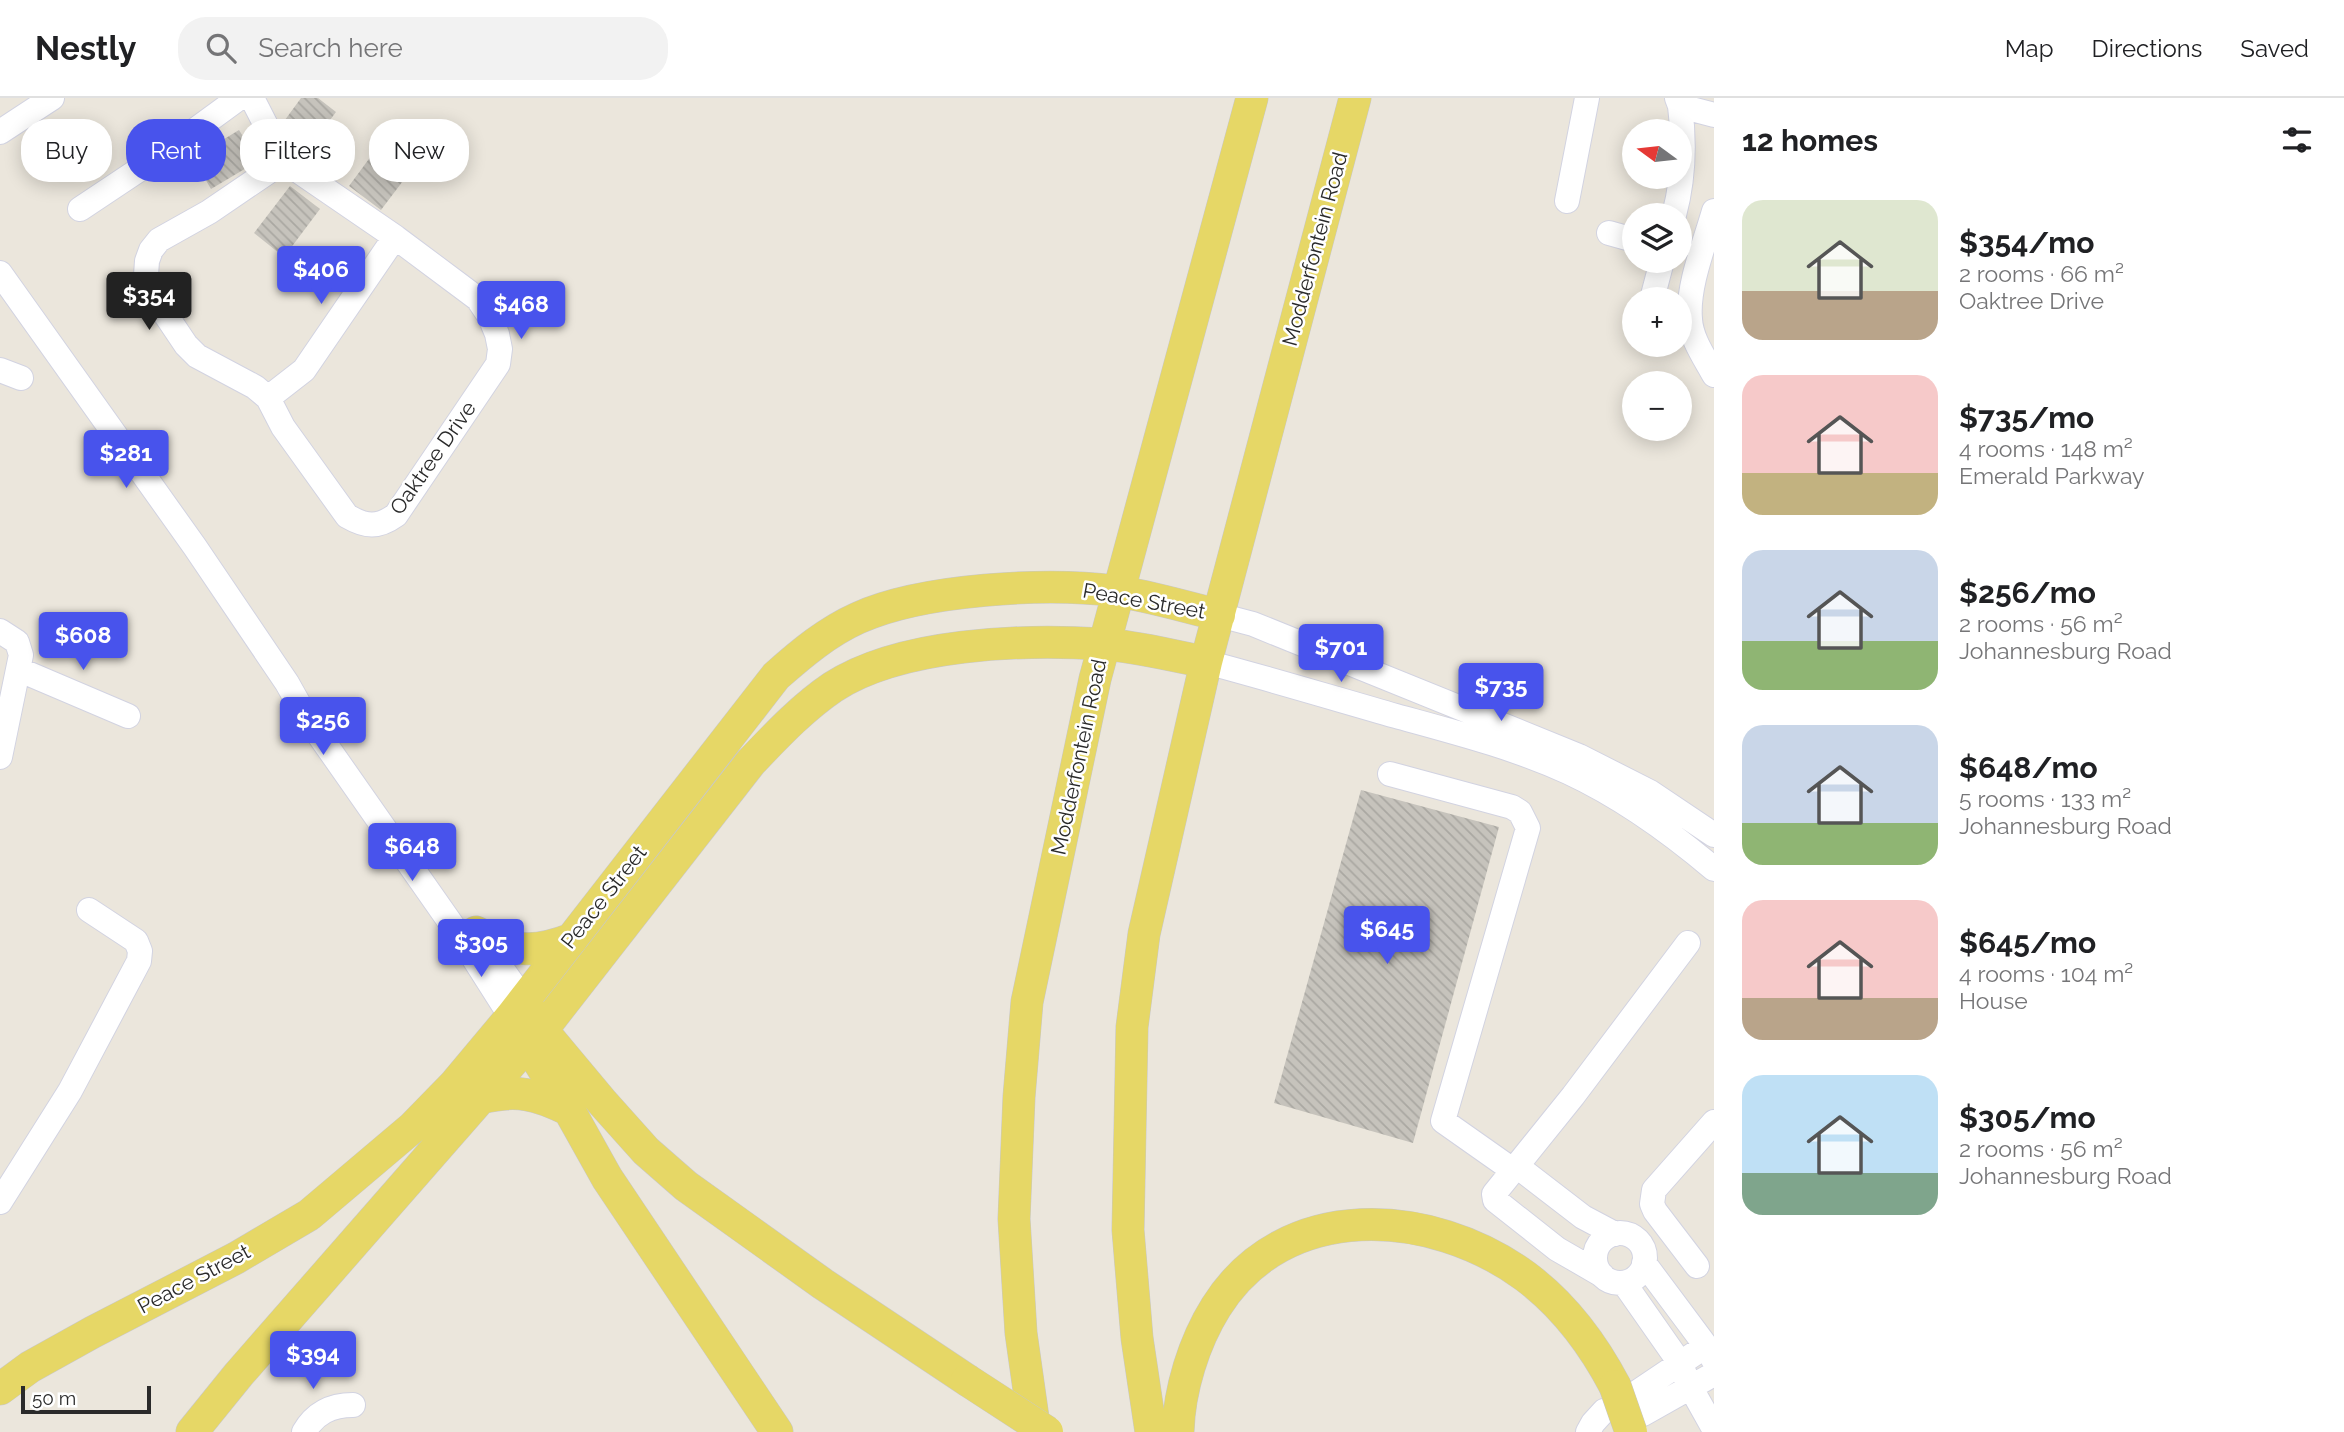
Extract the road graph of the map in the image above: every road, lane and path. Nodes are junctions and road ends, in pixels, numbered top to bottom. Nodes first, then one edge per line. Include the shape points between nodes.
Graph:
1 (52, 98) edge
2 (239, 98) edge
3 (252, 98) edge
4 (1252, 98) edge
5 (1355, 98) edge
6 (1587, 98) edge
7 (1679, 102) edge
8 (1714, 116) edge
9 (263, 119) edge
10 (0, 132) edge
11 (253, 182) edge
12 (314, 182) edge
13 (1567, 201) dead end
14 (1677, 203) edge
15 (80, 209) dead end
16 (1714, 211) edge
17 (1609, 233) dead end
18 (394, 237) junction
19 (1622, 237) edge
20 (0, 272) edge
21 (1714, 375) edge
22 (268, 398) junction
23 (1117, 592) junction
24 (1219, 615) junction
25 (0, 631) edge
26 (1104, 644) junction
27 (1206, 662) junction
28 (20, 670) junction
29 (288, 683) junction
30 (128, 716) dead end
31 (0, 757) edge
32 (1390, 774) dead end
33 (1714, 835) edge
34 (1714, 869) edge
35 (89, 910) dead end
36 (476, 932) junction
37 (572, 939) junction
38 (1688, 943) dead end
39 (518, 1009) junction
40 (535, 1037) junction
41 (481, 1098) junction
42 (569, 1110) junction
43 (1710, 1135) edge
44 (1509, 1176) junction
45 (0, 1202) edge
46 (1657, 1214) junction
47 (1614, 1252) junction
48 (1697, 1266) dead end
49 (1711, 1349) edge
50 (1681, 1363) junction
51 (1714, 1374) edge
52 (1691, 1388) junction
53 (0, 1389) edge
54 (353, 1405) dead end
55 (1626, 1407) edge
56 (1714, 1429) edge
57 (192, 1432) edge
58 (304, 1432) edge
59 (776, 1432) edge
60 (1035, 1432) edge
61 (1047, 1432) edge
62 (1151, 1432) edge
63 (1178, 1432) edge
64 (1588, 1432) edge

1 - 10 street
2 - 15 street
3 - 9 street, Oaktree Drive
4 - 23 main road, Modderfontein Road
5 - 24 main road, Modderfontein Road
6 - 13 street
7 - 8 street
7 - 14 street via 1685,140
11 - 22 street, Oaktree Drive via 159,240 151,250 146,275 149,290 186,345
12 - 18 street, Oaktree Drive
16 - 21 street via 1689,321
17 - 19 street
18 - 22 street via 304,370
18 - 22 street, Oaktree Drive via 478,299 491,317 500,349 498,364 396,516 373,526 347,516 283,428
20 - 29 street
23 - 24 main road, Peace Street
23 - 26 main road, Modderfontein Road
23 - 37 main road, Peace Street via 985,590 905,602 859,617 815,641 776,676
24 - 27 main road, Modderfontein Road
24 - 33 street via 1253,624 1569,752 1650,792
25 - 28 street via 17,642
26 - 27 main road
26 - 40 main road, Peace Street via 934,650 877,665 834,687 751,762
26 - 60 main road, Modderfontein Road via 1027,1002 1014,1219 1021,1333
27 - 34 street via 1512,750 1557,768 1656,822
27 - 62 main road, Modderfontein Road via 1144,934 1132,1027 1128,1230
28 - 30 street
28 - 31 street
29 - 36 street via 327,724
29 - 39 street via 304,715 459,935
32 - 44 street via 1512,807 1528,828 1443,1121
35 - 45 street via 136,941 139,961 70,1091
36 - 37 main road via 496,943 528,950
36 - 39 street
37 - 39 main road, Peace Street
38 - 44 street
39 - 40 main road
39 - 53 main road, Peace Street via 413,1127 309,1215 61,1349
40 - 41 main road, Peace Street
40 - 42 main road
40 - 61 main road, bridge via 686,1186 823,1284
41 - 42 main road via 513,1092
41 - 57 main road, Peace Street
42 - 59 main road via 607,1178
43 - 46 street via 1685,1166 1654,1190 1652,1204
44 - 47 street
44 - 47 street via 1495,1200 1557,1249
46 - 47 street
46 - 48 street
47 - 49 street via 1637,1276 1644,1263
47 - 50 street
49 - 50 street
50 - 52 street
50 - 55 street
51 - 52 street
52 - 55 street
52 - 56 street
54 - 58 street via 326,1409
55 - 63 main road via 1581,1331 1526,1276 1471,1245 1435,1233 1368,1223 1305,1235 1253,1263 1229,1285 1205,1324 1188,1370
55 - 64 street via 1593,1423

